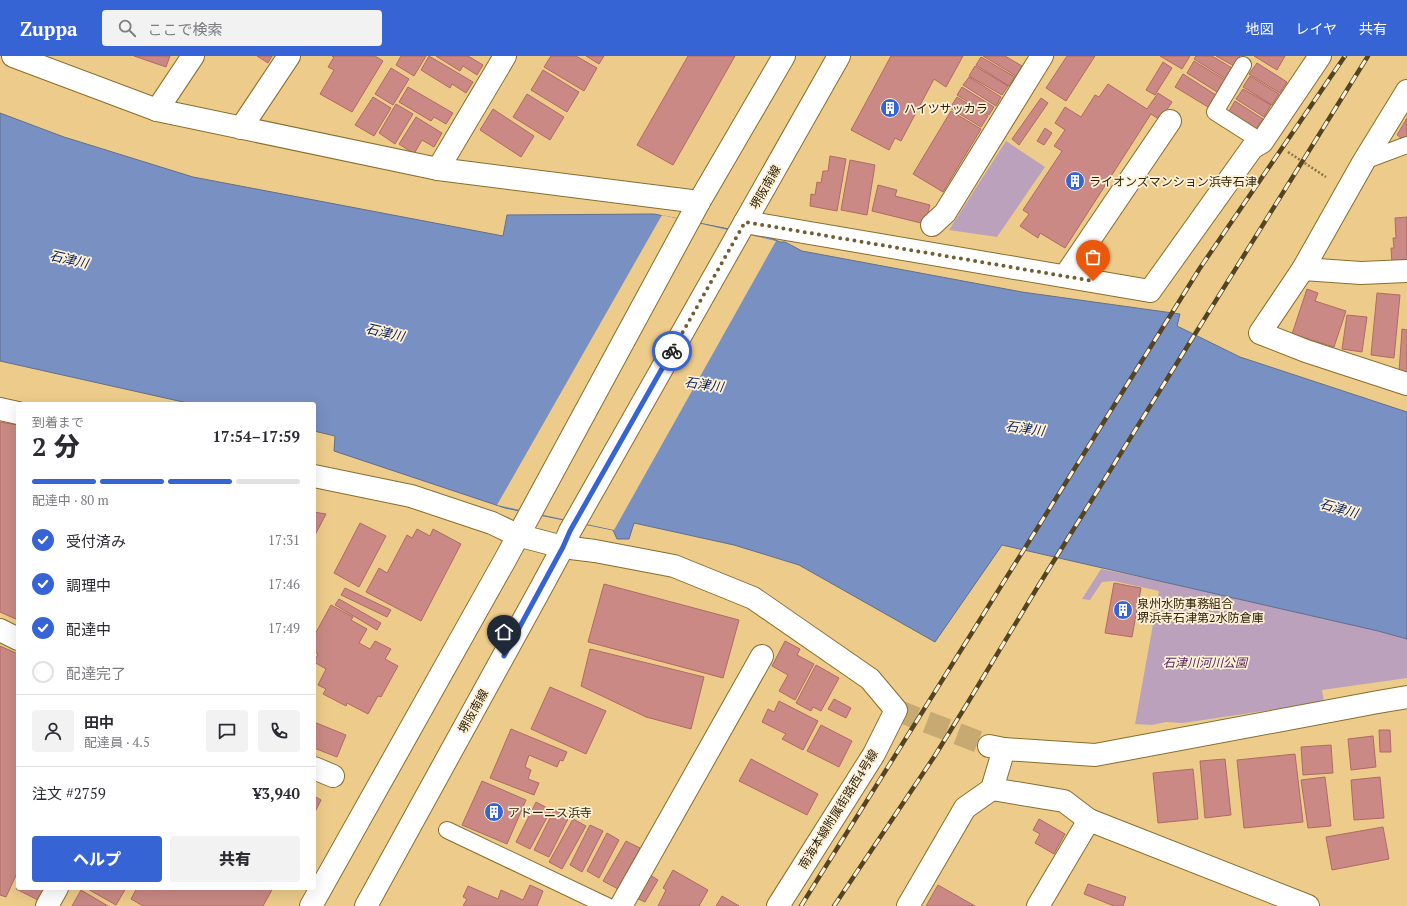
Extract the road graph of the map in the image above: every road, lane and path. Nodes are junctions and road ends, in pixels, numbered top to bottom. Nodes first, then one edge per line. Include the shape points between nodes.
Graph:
1 (13, 56) edge
2 (193, 56) edge
3 (289, 56) edge
4 (505, 56) edge
5 (784, 56) edge
6 (839, 56) edge
7 (1042, 56) edge
8 (1320, 56) edge
9 (1243, 65) dead end
10 (1407, 91) edge
11 (157, 110) junction
12 (1170, 121) dead end
13 (241, 128) junction
14 (1264, 140) junction
15 (1407, 145) edge
16 (1364, 161) junction
17 (438, 169) junction
18 (1347, 191) junction
19 (694, 210) junction
20 (932, 225) dead end
21 (743, 227) junction
22 (1303, 269) junction
23 (1407, 271) edge
24 (1065, 276) junction
25 (1407, 384) edge
26 (0, 409) edge
27 (16, 413) edge
28 (316, 476) edge
29 (522, 527) junction
30 (566, 539) junction
31 (0, 630) edge
32 (16, 638) edge
33 (762, 656) dead end
34 (1407, 697) edge
35 (992, 789) junction
36 (1089, 820) junction
37 (447, 830) dead end
38 (56, 890) edge
39 (47, 906) edge
40 (312, 906) edge
41 (366, 906) edge
42 (607, 906) edge
43 (621, 906) edge
44 (778, 906) edge
45 (908, 906) edge
46 (1038, 906) edge
47 (1308, 906) edge

1 - 11 street
2 - 11 street
3 - 13 street
4 - 17 street
5 - 19 street
6 - 21 street, 堺阪南線
7 - 20 street via 945,213
8 - 14 street
9 - 14 lane via 1215,112
10 - 16 street
11 - 13 street
12 - 24 street
13 - 17 street
14 - 18 path
14 - 24 street via 1252,148 1150,292
15 - 16 lane
16 - 18 street
17 - 19 street
18 - 22 street
19 - 29 street
21 - 24 street
21 - 30 street, 堺阪南線
22 - 23 street via 1361,273
22 - 25 street via 1260,333
26 - 27 street
28 - 29 street via 411,496 492,523
29 - 30 street
29 - 40 street
30 - 41 street, 堺阪南線
30 - 44 street, 南海本線附属街路西4号線 via 595,551 674,566 753,598 870,680 896,710 874,754
31 - 32 street
33 - 43 street
34 - 35 street via 1095,755 996,748
35 - 36 street via 1064,801
35 - 45 street via 965,808
36 - 46 street
36 - 47 street
37 - 42 lane
38 - 39 street

